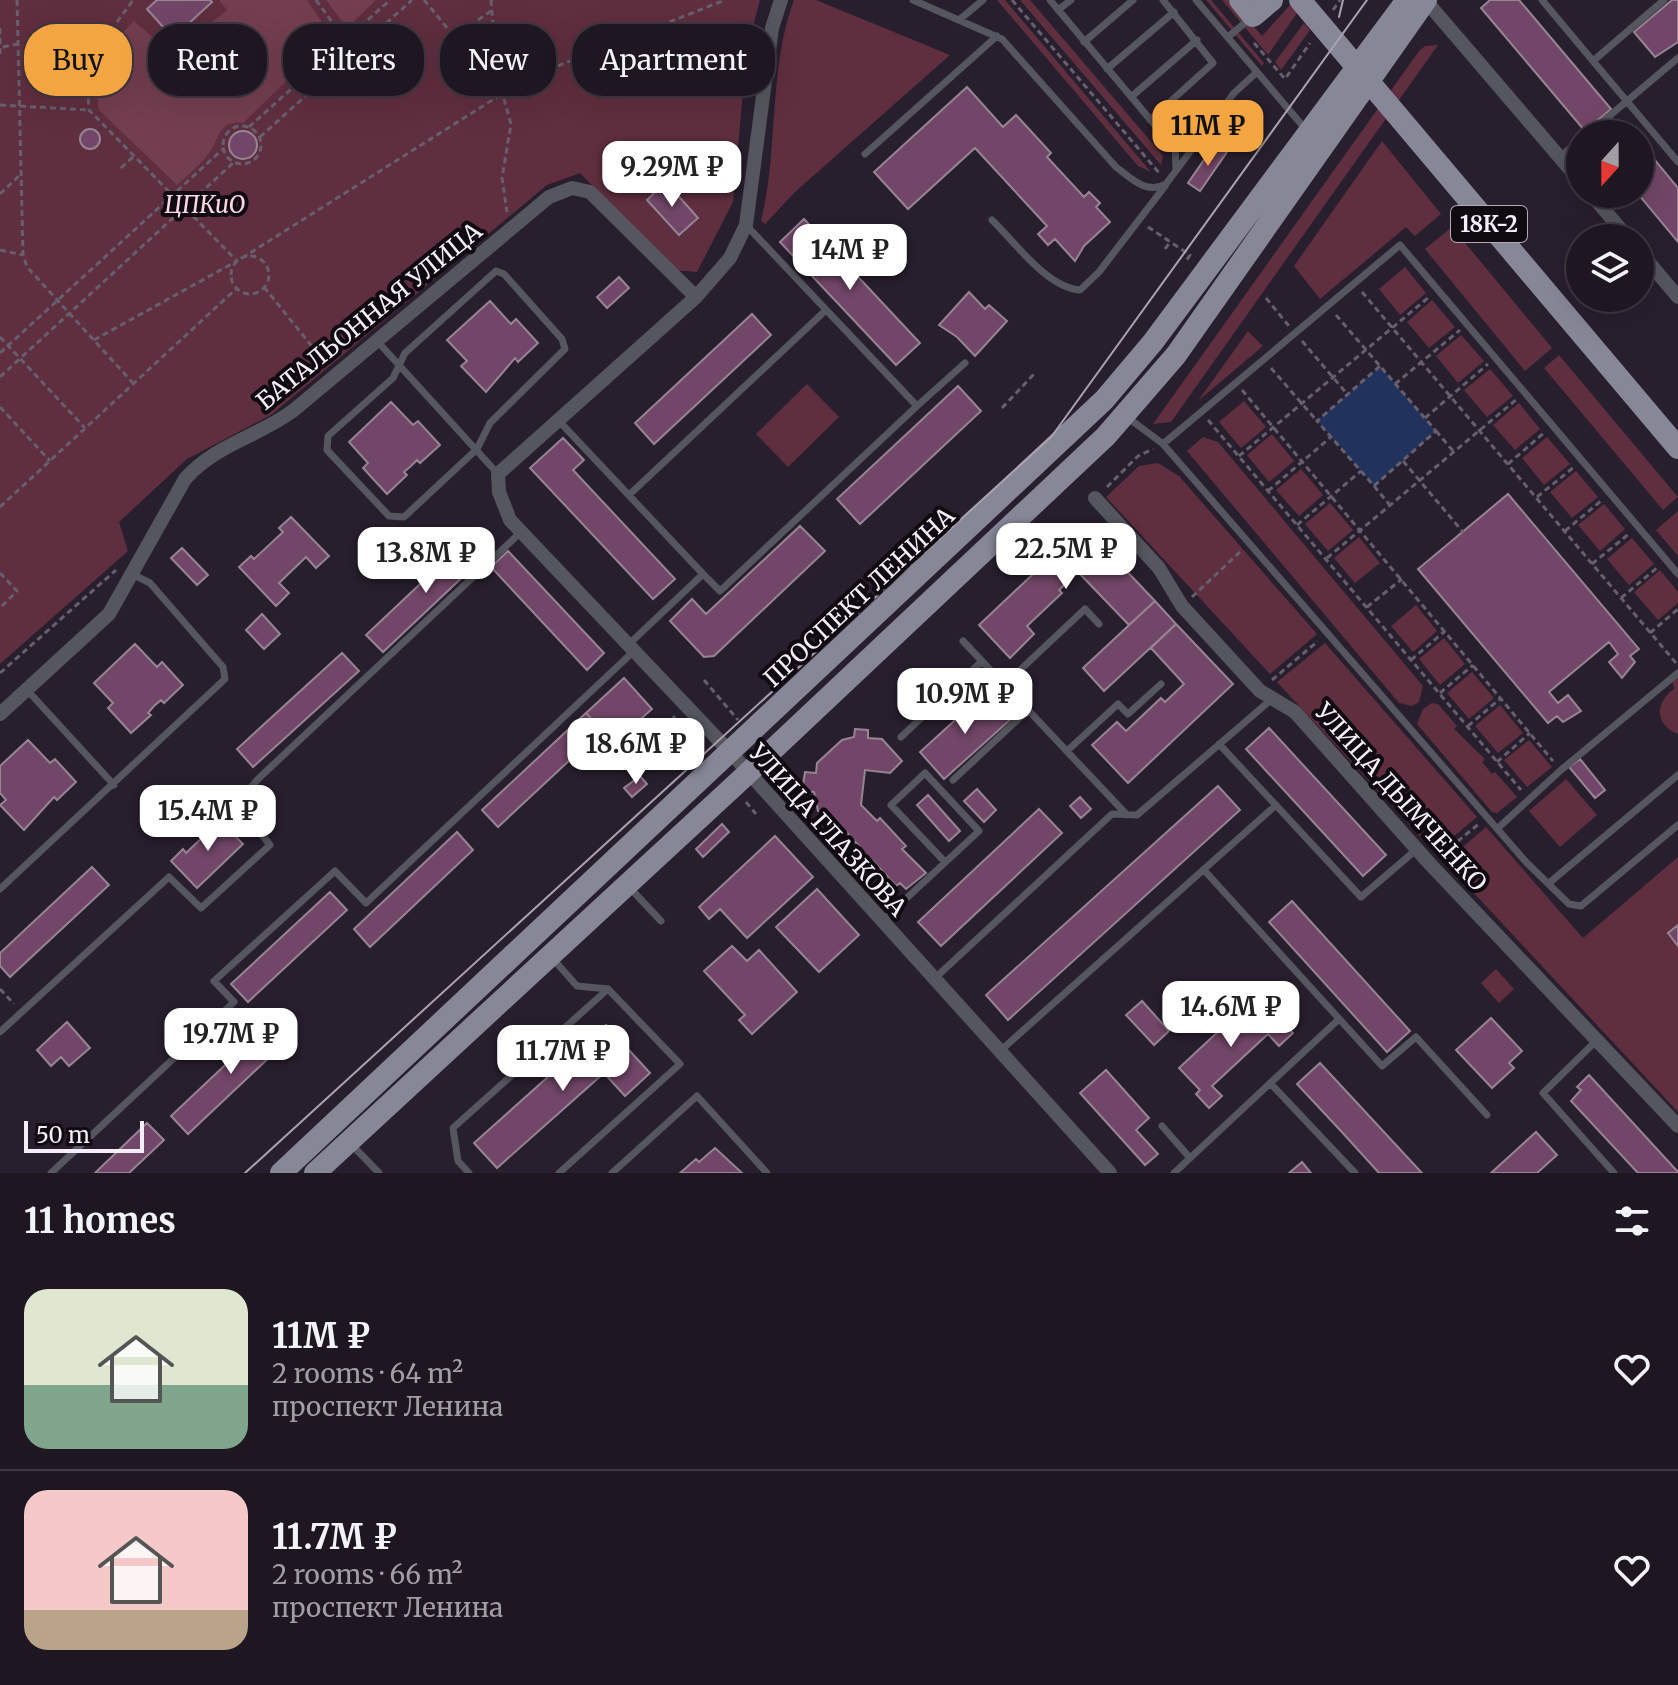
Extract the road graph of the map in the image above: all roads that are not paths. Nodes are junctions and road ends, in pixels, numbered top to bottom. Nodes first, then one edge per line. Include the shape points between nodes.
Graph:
1 (781, 0) edge
2 (983, 0) edge
3 (1050, 0) edge
4 (1071, 0) edge
5 (1133, 0) edge
6 (1163, 0) edge
7 (1196, 0) edge
8 (1272, 0) edge
9 (1300, 0) edge
10 (1420, 0) edge
11 (1542, 0) edge
12 (1664, 0) edge
13 (917, 1) edge
14 (1247, 8) edge
15 (1058, 10) junction
16 (1174, 12) junction
17 (959, 20) junction
18 (997, 36) junction
19 (1228, 37) junction
20 (1197, 40) junction
21 (1084, 42) junction
22 (1678, 58) edge
23 (1593, 61) junction
24 (1107, 69) junction
25 (1257, 72) junction
26 (1131, 97) junction
27 (1627, 102) junction
28 (1150, 120) junction
29 (1605, 120) edge
30 (1308, 133) junction
31 (1175, 144) junction
32 (1196, 144) junction
33 (1566, 152) edge
34 (865, 154) dead end
35 (1560, 157) junction
36 (1678, 162) edge
37 (1566, 164) edge
38 (1176, 171) junction
39 (1166, 183) junction
40 (1603, 208) edge
41 (992, 220) dead end
42 (1616, 224) edge
43 (746, 225) junction
44 (1654, 269) edge
45 (696, 297) junction
46 (1678, 297) edge
47 (826, 310) junction
48 (376, 340) junction
49 (965, 363) dead end
50 (400, 365) junction
51 (917, 406) junction
52 (1125, 415) junction
53 (558, 420) junction
54 (1163, 444) junction
55 (1678, 448) edge
56 (477, 449) junction
57 (498, 474) junction
58 (629, 495) junction
59 (1095, 498) road end
60 (521, 532) junction
61 (135, 567) junction
62 (703, 574) junction
63 (1678, 574) edge
64 (1099, 624) dead end
65 (963, 641) dead end
66 (631, 648) junction
67 (982, 661) junction
68 (1678, 673) edge
69 (1161, 684) dead end
70 (1004, 685) junction
71 (28, 691) junction
72 (1266, 695) junction
73 (1028, 710) junction
74 (0, 714) edge
75 (901, 737) dead end
76 (1219, 744) junction
77 (1067, 751) junction
78 (731, 753) junction
79 (747, 774) junction
80 (1678, 775) edge
81 (953, 780) dead end
82 (114, 785) junction
83 (1276, 805) junction
84 (1127, 815) junction
85 (1678, 825) edge
86 (1497, 829) junction
87 (1417, 849) junction
88 (945, 862) junction
89 (1204, 870) junction
90 (626, 883) junction
91 (1549, 883) junction
92 (0, 889) edge
93 (661, 921) dead end
94 (881, 922) junction
95 (549, 954) junction
96 (934, 980) junction
97 (608, 989) junction
98 (1339, 1019) junction
99 (0, 1032) edge
100 (1597, 1040) junction
101 (999, 1051) junction
102 (1270, 1083) junction
103 (1487, 1115) dead end
104 (1162, 1126) dead end
105 (1678, 1126) edge
106 (349, 1142) junction
107 (1190, 1158) junction
108 (51, 1173) edge
109 (281, 1173) edge
110 (315, 1173) edge
111 (379, 1173) edge
112 (469, 1173) edge
113 (559, 1173) edge
114 (612, 1173) edge
115 (767, 1173) edge
116 (1110, 1173) edge
117 (1174, 1173) edge
118 (1355, 1173) edge
119 (1614, 1173) edge

1 - 43 street via 772,28
2 - 17 lane
3 - 15 lane
4 - 15 lane
5 - 21 lane
6 - 16 lane
7 - 19 lane
8 - 14 main road
9 - 55 main road, 18К-2
10 - 30 main road, ПРОСПЕКТ ЛЕНИНА
10 - 35 street
10 - 52 main road, ПРОСПЕКТ ЛЕНИНА via 1176,355
11 - 23 lane
12 - 23 lane
13 - 17 lane
14 - 19 lane
15 - 21 lane
16 - 20 lane
16 - 24 lane
17 - 18 lane
18 - 34 lane
18 - 39 lane via 1116,167 1145,187
19 - 25 lane
20 - 26 lane
20 - 28 lane via 1212,58 1211,69
21 - 24 lane
22 - 27 lane
23 - 27 lane
24 - 26 lane
25 - 30 lane
25 - 32 lane
26 - 28 lane
27 - 29 lane
27 - 36 lane
28 - 31 lane
30 - 78 main road, ПРОСПЕКТ ЛЕНИНА via 1104,400
31 - 32 lane
31 - 38 lane
32 - 38 lane
33 - 35 lane
35 - 37 street
38 - 39 lane
39 - 41 lane via 1080,290 1054,280
40 - 42 street
43 - 45 street via 730,258
43 - 47 lane
44 - 46 street
45 - 48 street, БАТАЛЬОННАЯ УЛИЦА via 601,200 572,188 549,197
45 - 53 street
47 - 51 lane
47 - 58 lane
48 - 50 lane
48 - 61 street, БАТАЛЬОННАЯ УЛИЦА via 277,423 234,440 200,462
49 - 51 lane
50 - 56 lane
50 - 56 lane via 393,378 328,436 327,450 396,518 404,517
50 - 56 lane via 405,353 487,278 496,271 504,274 565,349 490,423
51 - 62 lane via 720,591
52 - 54 lane
52 - 79 main road, ПРОСПЕКТ ЛЕНИНА
53 - 57 street
53 - 58 lane
54 - 63 lane via 1400,245
54 - 86 lane
56 - 57 lane
57 - 60 street, УЛИЦА ГЛАЗКОВА via 510,520
58 - 62 lane
59 - 72 street, УЛИЦА ДЫМЧЕНКО via 1159,568 1182,606
60 - 66 street, УЛИЦА ГЛАЗКОВА
60 - 99 lane via 237,804 270,845 201,908 169,877
61 - 71 street, БАТАЛЬОННАЯ УЛИЦА via 109,614
61 - 82 lane via 226,673 220,685
62 - 66 lane
64 - 70 lane via 1085,609
65 - 67 lane
66 - 78 street, УЛИЦА ГЛАЗКОВА
66 - 108 lane via 366,903 335,871 214,981 234,1002
67 - 70 lane
67 - 75 lane
68 - 86 lane
69 - 77 lane via 1128,714 1118,704
70 - 73 lane
71 - 74 street, БАТАЛЬОННАЯ УЛИЦА
71 - 82 lane
72 - 76 lane
72 - 87 street, УЛИЦА ДЫМЧЕНКО via 1295,712
73 - 77 lane
73 - 81 lane
76 - 83 lane
76 - 84 lane via 1137,815
77 - 84 lane
78 - 79 street, УЛИЦА ГЛАЗКОВА
78 - 109 main road, ПРОСПЕКТ ЛЕНИНА
79 - 90 main road, ПРОСПЕКТ ЛЕНИНА
79 - 94 street, УЛИЦА ГЛАЗКОВА
80 - 91 lane
82 - 92 lane
83 - 87 lane via 1361,897
83 - 89 lane
84 - 96 lane via 1112,814
85 - 91 lane via 1581,906 1569,904
86 - 91 lane
87 - 100 street, УЛИЦА ДЫМЧЕНКО
88 - 88 lane via 979,831 925,773 891,805
88 - 94 lane
89 - 98 lane
89 - 101 lane
90 - 93 lane
90 - 95 main road, ПРОСПЕКТ ЛЕНИНА
94 - 96 street, УЛИЦА ГЛАЗКОВА
95 - 97 lane via 577,986
95 - 106 main road, ПРОСПЕКТ ЛЕНИНА
96 - 101 street, УЛИЦА ГЛАЗКОВА
97 - 112 lane via 453,1128 458,1161
97 - 113 lane via 680,1064
98 - 102 lane
98 - 103 lane via 1382,1066 1416,1037
100 - 105 street, УЛИЦА ДЫМЧЕНКО
100 - 119 lane via 1543,1093
101 - 116 street, УЛИЦА ГЛАЗКОВА
102 - 107 lane
102 - 118 lane
104 - 107 lane
106 - 110 main road, ПРОСПЕКТ ЛЕНИНА
106 - 111 lane
107 - 117 lane
114 - 115 lane via 697,1096

